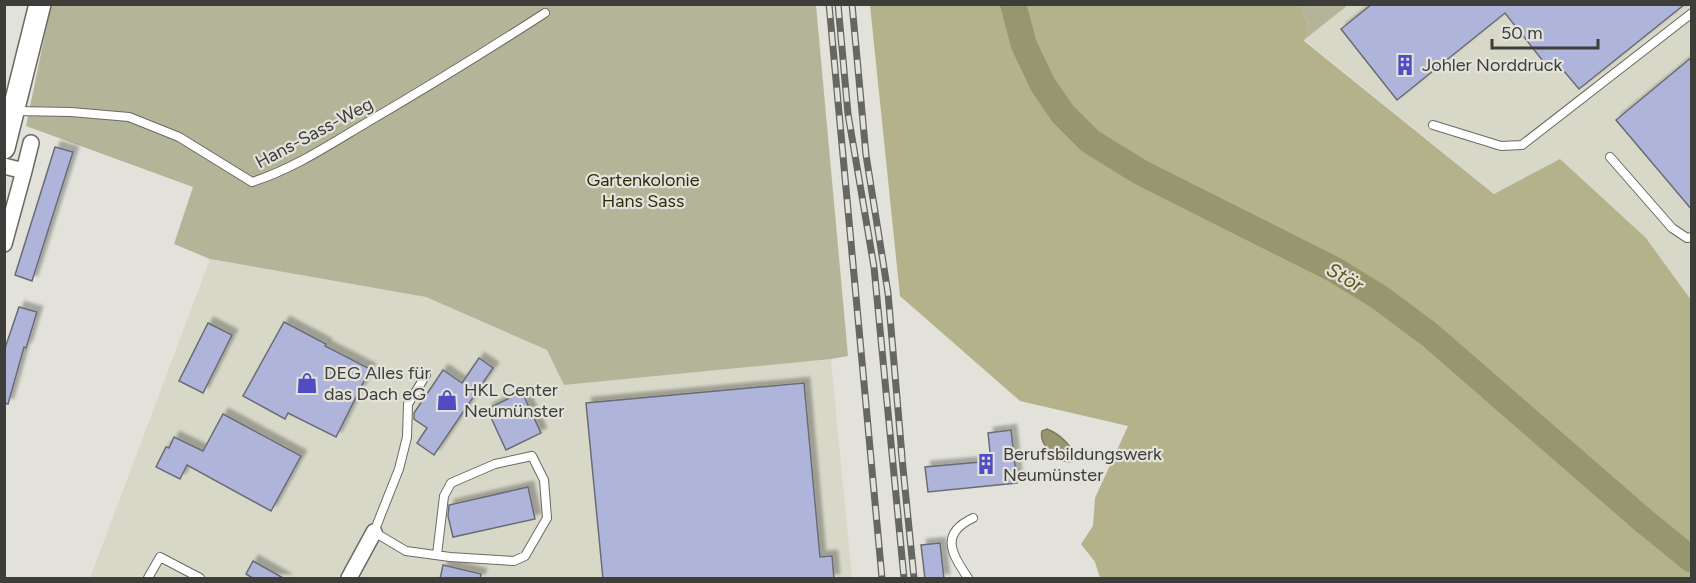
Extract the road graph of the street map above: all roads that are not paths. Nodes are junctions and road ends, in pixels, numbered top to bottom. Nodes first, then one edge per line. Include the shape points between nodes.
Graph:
1 (40, 4) edge
2 (545, 12) dead end
3 (1692, 13) edge
4 (14, 111) junction
5 (1432, 125) dead end
6 (31, 143) dead end
7 (4, 148) edge
8 (1610, 158) dead end
9 (4, 166) edge
10 (24, 171) junction
11 (1692, 237) edge
12 (4, 244) edge
13 (426, 375) dead end
14 (973, 518) dead end
15 (374, 532) junction
16 (437, 555) junction
17 (148, 579) edge
18 (200, 579) edge
19 (349, 579) edge
20 (968, 579) edge

1 - 4 street
2 - 4 lane, Hans-Sass-Weg via 314,154 252,182 179,137 129,117
3 - 5 lane via 1522,145 1501,146
4 - 7 street
6 - 10 street
8 - 11 lane via 1672,228
9 - 10 street
10 - 12 street
13 - 15 lane via 408,404 407,437 399,469
14 - 20 lane via 954,532 951,543 953,555
15 - 16 lane via 406,551
15 - 19 street
16 - 16 lane via 514,561 525,556 547,518 544,480 532,456 495,464 451,483 444,496
17 - 18 lane via 160,557

